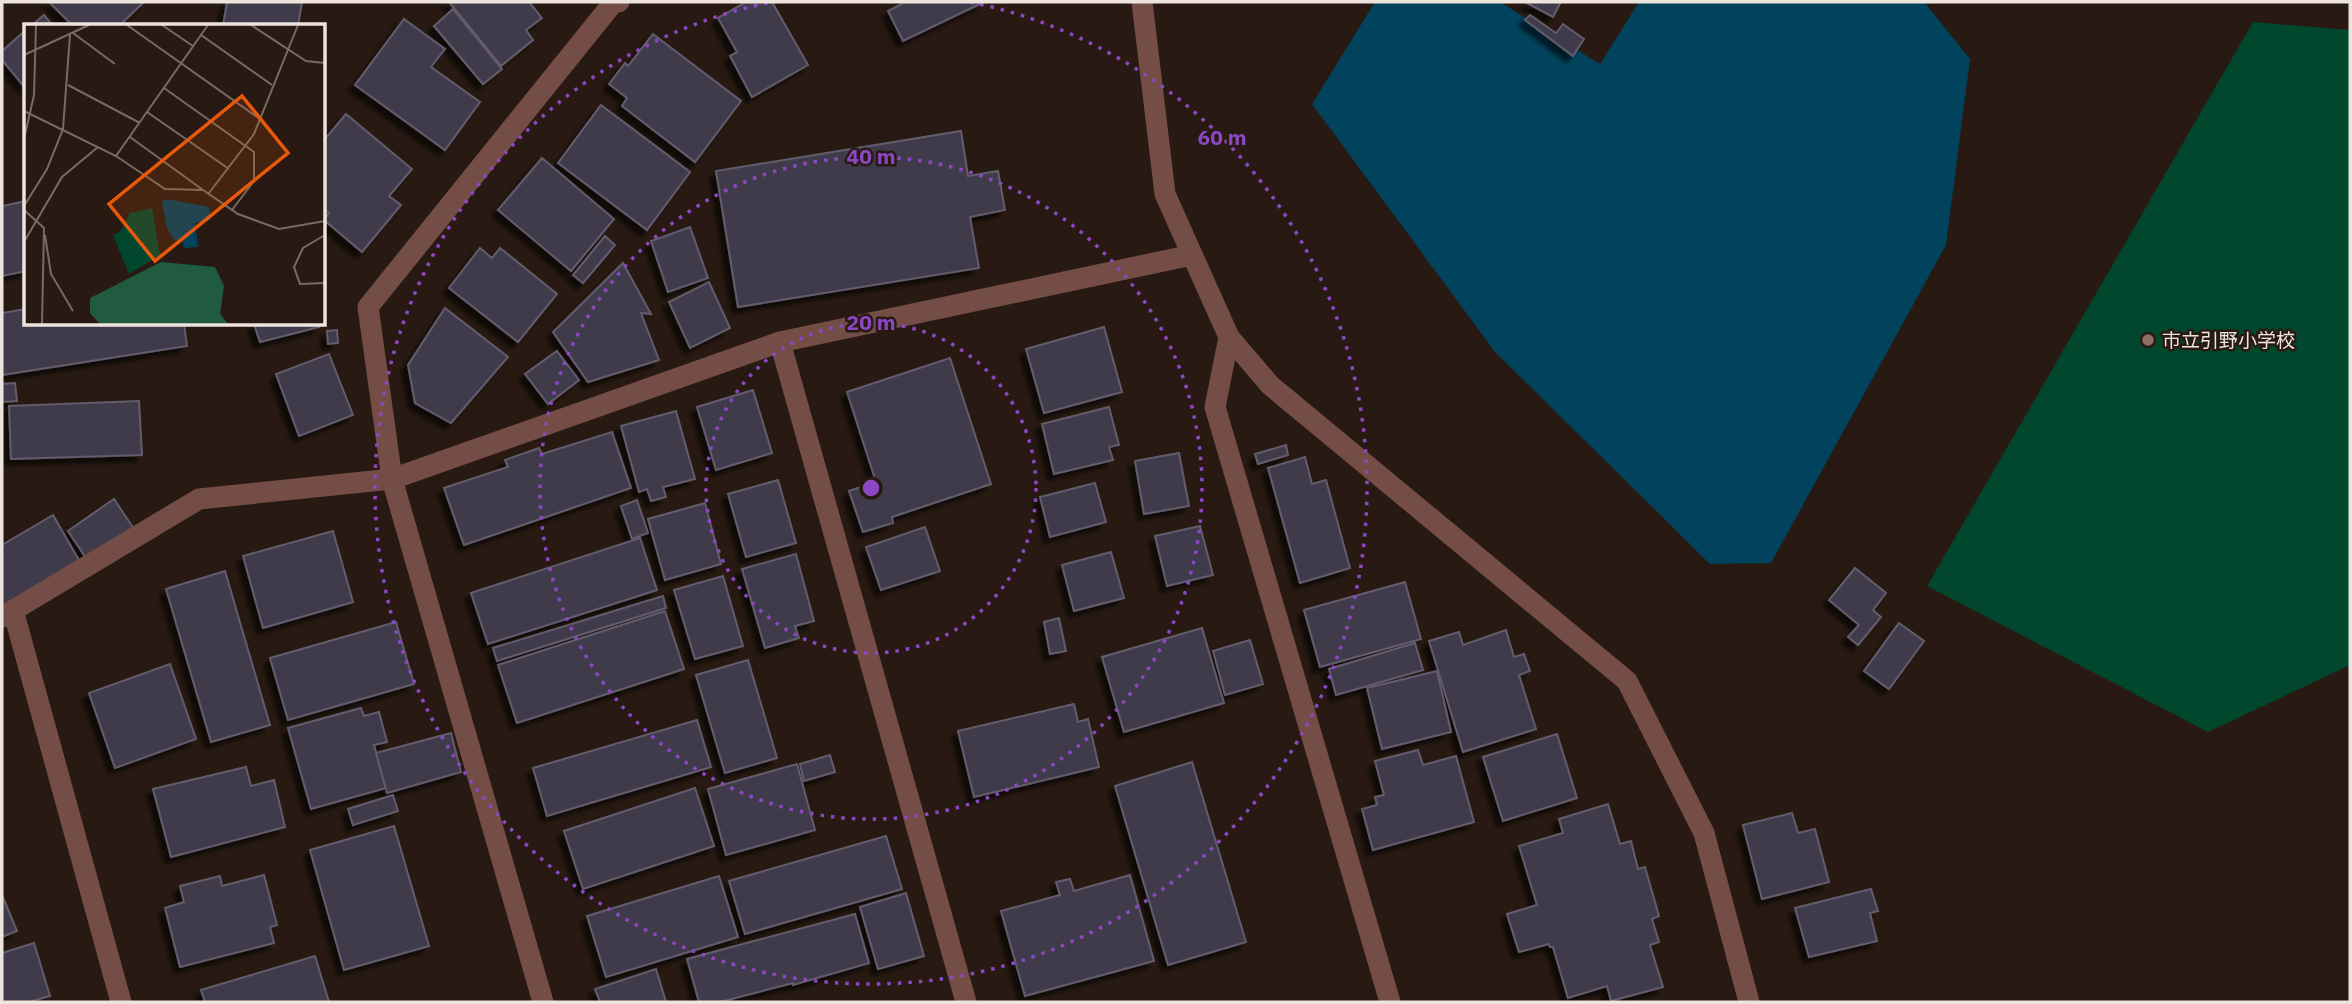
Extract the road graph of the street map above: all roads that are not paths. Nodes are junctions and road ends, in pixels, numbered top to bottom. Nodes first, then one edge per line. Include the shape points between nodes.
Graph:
1 (619, 2) edge
2 (1142, 2) edge
3 (1192, 254) junction
4 (1229, 337) junction
5 (780, 342) junction
6 (392, 479) junction
7 (8, 614) edge
8 (121, 1002) edge
9 (543, 1002) edge
10 (966, 1002) edge
11 (1391, 1002) edge
12 (1749, 1002) edge

1 - 6 street via 613,3 368,307
2 - 3 street via 1165,194
3 - 4 street
3 - 5 street
4 - 11 street via 1214,407
4 - 12 street via 1270,386 1627,681 1704,834
5 - 6 street
5 - 10 street
6 - 7 street via 199,499
6 - 9 street
7 - 8 street

